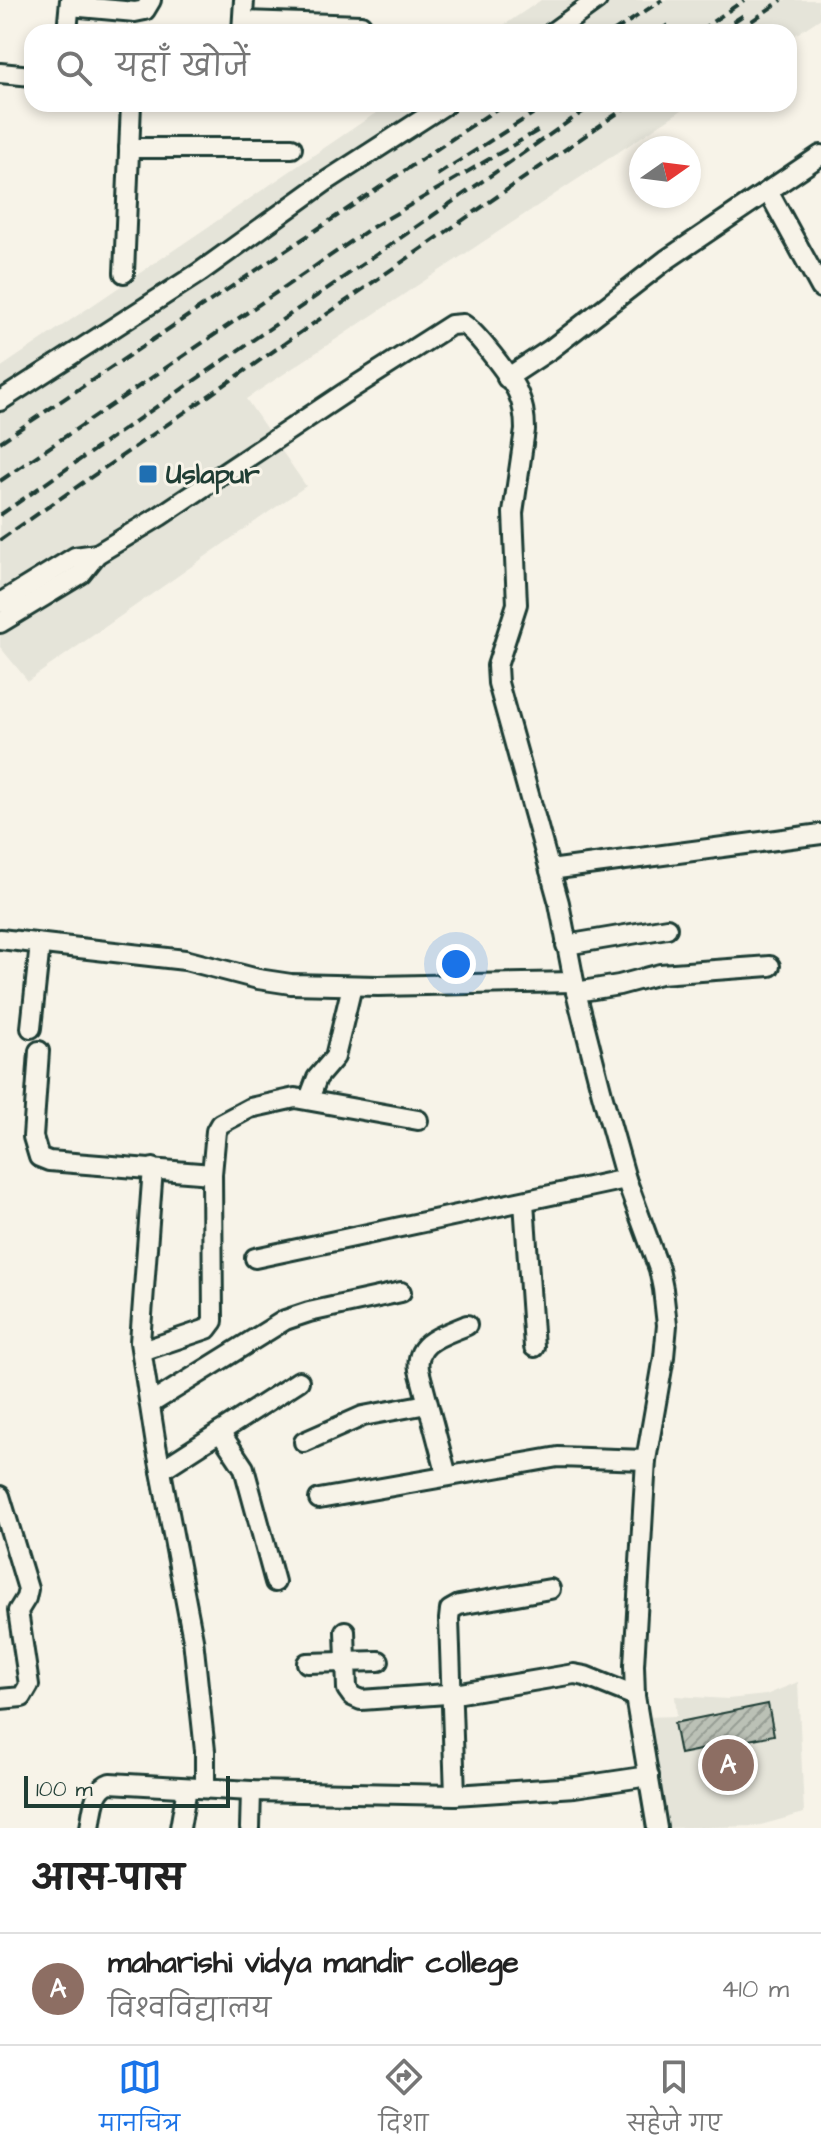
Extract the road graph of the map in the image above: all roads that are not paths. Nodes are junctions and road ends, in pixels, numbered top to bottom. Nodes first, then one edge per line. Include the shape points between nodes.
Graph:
1 (151, 0) edge
2 (244, 0) edge
3 (597, 0) edge
4 (70, 3) edge
5 (68, 24) edge
6 (243, 24) edge
7 (564, 24) edge
8 (0, 73) edge
9 (24, 75) edge
10 (131, 112) edge
11 (434, 112) edge
12 (129, 148) junction
13 (292, 148) dead end
14 (821, 155) edge
15 (768, 191) junction
16 (124, 273) dead end
17 (821, 288) edge
18 (512, 385) junction
19 (0, 401) edge
20 (97, 554) junction
21 (0, 603) edge
22 (0, 623) edge
23 (821, 834) edge
24 (550, 870) junction
25 (667, 928) dead end
26 (0, 939) edge
27 (40, 944) junction
28 (566, 945) junction
29 (770, 966) dead end
30 (352, 986) junction
31 (575, 987) junction
32 (31, 1028) dead end
33 (39, 1051) dead end
34 (309, 1099) junction
35 (418, 1120) dead end
36 (153, 1168) junction
37 (212, 1174) junction
38 (626, 1179) junction
39 (524, 1202) junction
40 (255, 1258) dead end
41 (401, 1292) dead end
42 (467, 1325) dead end
43 (534, 1347) dead end
44 (142, 1351) junction
45 (299, 1381) dead end
46 (150, 1404) junction
47 (427, 1404) junction
48 (220, 1432) junction
49 (304, 1442) dead end
50 (646, 1460) junction
51 (161, 1470) junction
52 (447, 1476) junction
53 (0, 1496) edge
54 (319, 1499) dead end
55 (275, 1582) dead end
56 (550, 1589) dead end
57 (345, 1631) dead end
58 (379, 1661) dead end
59 (345, 1662) junction
60 (307, 1663) dead end
61 (452, 1694) junction
62 (635, 1696) junction
63 (0, 1699) edge
64 (649, 1776) junction
65 (196, 1788) junction
66 (251, 1791) junction
67 (455, 1795) junction
68 (90, 1828) edge
69 (180, 1828) edge
70 (250, 1828) edge
71 (657, 1828) edge

1 - 4 street via 145,10 135,12
2 - 6 street
3 - 7 street
4 - 5 street
8 - 9 street
10 - 12 street
11 - 19 street
12 - 13 street
12 - 16 street
14 - 15 street
15 - 17 street
15 - 18 street via 666,260
18 - 20 street via 474,332 463,324 451,325
18 - 24 street via 525,418 513,513 517,604 497,666 498,683
20 - 21 street via 75,557
20 - 22 street via 81,574
23 - 24 street
24 - 28 street
25 - 28 street
26 - 27 street
27 - 30 street via 185,960 291,984
27 - 32 street
28 - 31 street
29 - 31 street
30 - 31 street
30 - 34 street via 335,1057 317,1078
31 - 38 street
33 - 36 street via 33,1137 39,1157
34 - 35 street
34 - 37 street via 272,1101 223,1121 216,1131
36 - 37 street
36 - 44 street
37 - 44 street via 212,1325
38 - 39 street
38 - 50 street via 659,1269 667,1325
39 - 40 street
39 - 43 street
41 - 46 street via 285,1320
42 - 47 street via 429,1341 421,1352 418,1364
44 - 46 street
45 - 48 street
46 - 51 street
47 - 49 street via 363,1416
47 - 52 street
48 - 51 street
48 - 55 street via 244,1468
50 - 52 street via 558,1457
50 - 62 street
51 - 65 street via 193,1639 205,1751
52 - 54 street
53 - 63 street via 28,1589 18,1611 29,1685 22,1697
56 - 61 street via 450,1610
57 - 59 street
58 - 59 street
59 - 60 street
59 - 61 street via 347,1689 356,1699
61 - 62 street via 580,1674
61 - 67 street
62 - 64 street
64 - 67 street
64 - 71 street
65 - 66 street
65 - 68 street via 106,1784 98,1792
65 - 69 street
66 - 67 street
66 - 70 street

